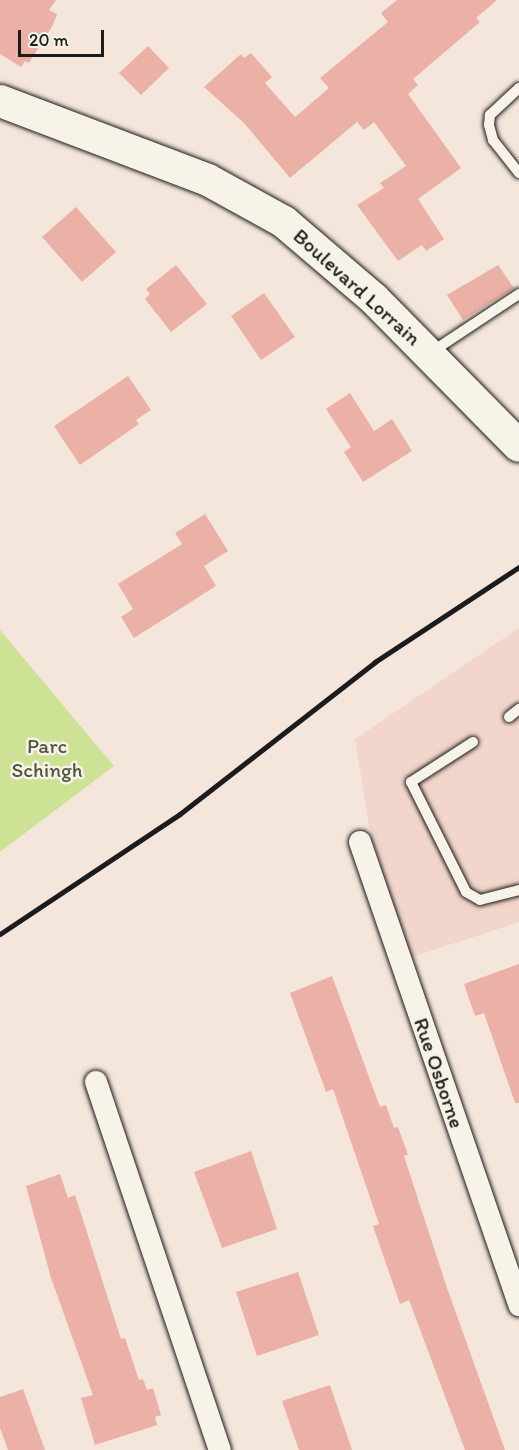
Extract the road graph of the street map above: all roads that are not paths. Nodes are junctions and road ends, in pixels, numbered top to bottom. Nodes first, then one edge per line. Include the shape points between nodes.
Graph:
1 (519, 88) edge
2 (0, 101) edge
3 (519, 173) edge
4 (519, 294) edge
5 (429, 354) junction
6 (519, 446) edge
7 (519, 709) edge
8 (509, 717) dead end
9 (472, 742) dead end
10 (360, 842) dead end
11 (519, 891) edge
12 (96, 1082) dead end
13 (519, 1305) edge
14 (220, 1450) edge

1 - 3 lane via 490,115 489,125 493,140
2 - 5 main road, Boulevard Lorrain via 208,180 247,201 315,245
4 - 5 lane
5 - 6 main road, Boulevard Lorrain
7 - 8 lane
9 - 11 lane via 411,782 466,892 480,900
10 - 13 street, Rue Osborne
12 - 14 street

